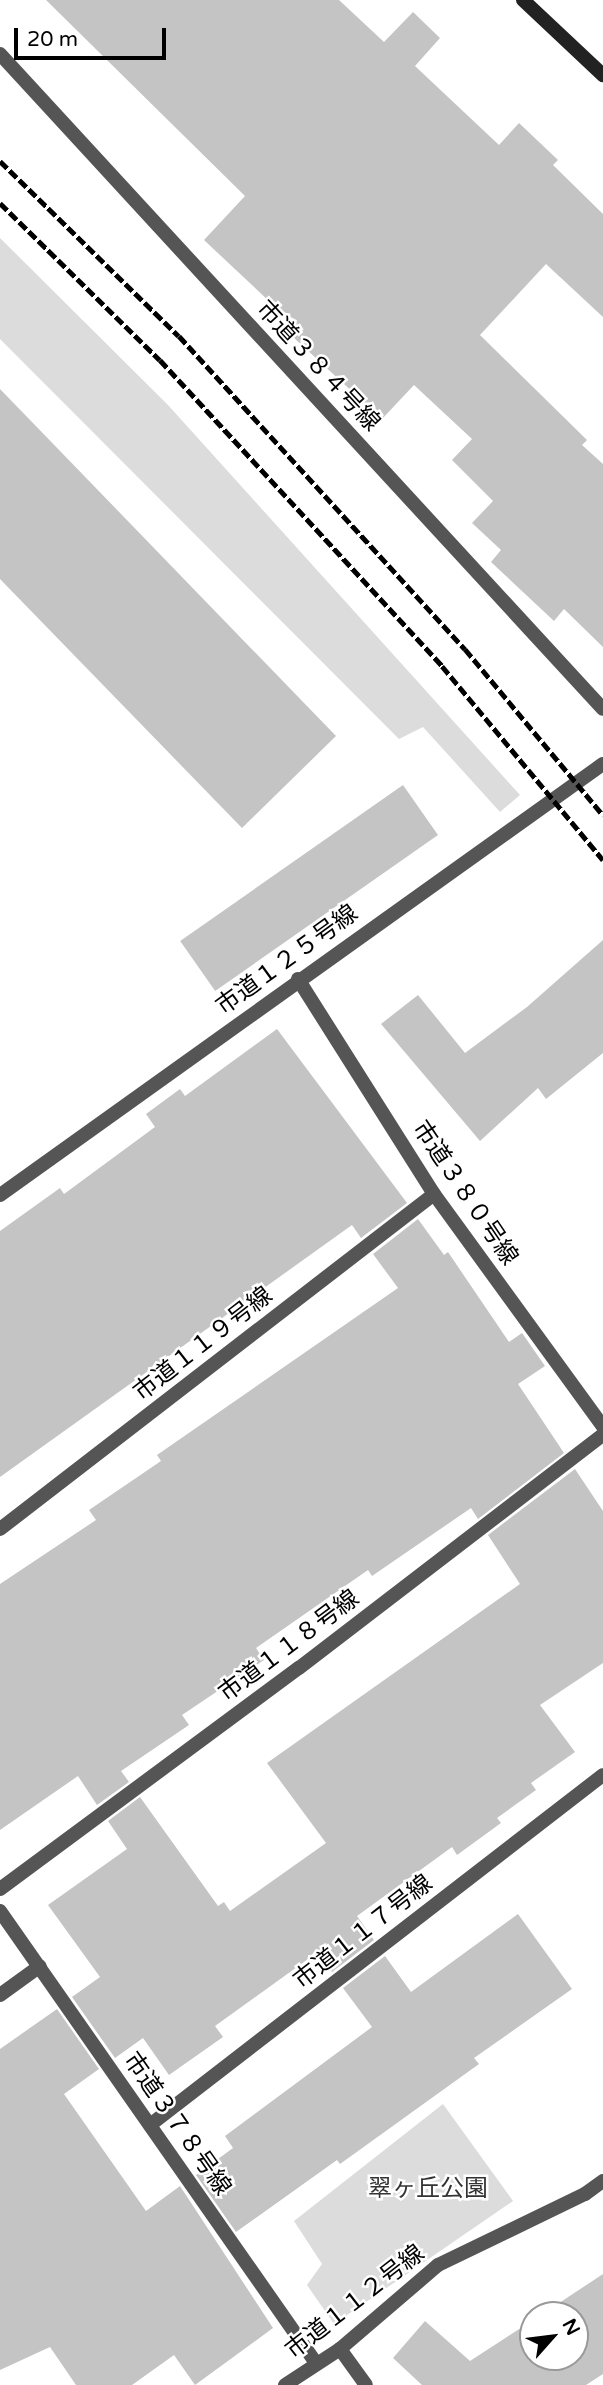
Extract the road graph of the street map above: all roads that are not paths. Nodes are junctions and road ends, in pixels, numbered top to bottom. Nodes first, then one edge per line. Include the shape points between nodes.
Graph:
1 (523, 0) edge
2 (0, 54) edge
3 (603, 75) edge
4 (603, 709) edge
5 (603, 764) edge
6 (298, 979) junction
7 (434, 1194) junction
8 (0, 1195) edge
9 (603, 1427) edge
10 (603, 1435) edge
11 (0, 1529) edge
12 (603, 1774) edge
13 (0, 1889) edge
14 (0, 1911) edge
15 (40, 1966) junction
16 (0, 1995) edge
17 (150, 2125) junction
18 (603, 2181) edge
19 (340, 2349) junction
20 (316, 2362) junction
21 (285, 2385) edge
22 (366, 2385) edge

1 - 3 street
2 - 4 street, 市道３８４号線
5 - 6 street, 市道１２５号線
6 - 7 street, 市道３８０号線
6 - 8 street, 市道１２５号線
7 - 9 street, 市道３８０号線
7 - 11 street, 市道１１９号線
10 - 13 street, 市道１１８号線
12 - 17 street, 市道１１７号線
14 - 15 street, 市道３７８号線
15 - 16 street
15 - 17 street, 市道３７８号線
17 - 20 street, 市道３７８号線
18 - 19 street, 市道１１２号線 via 438,2265
19 - 20 street, 市道１１２号線
19 - 22 street
20 - 21 street, 市道１１２号線

